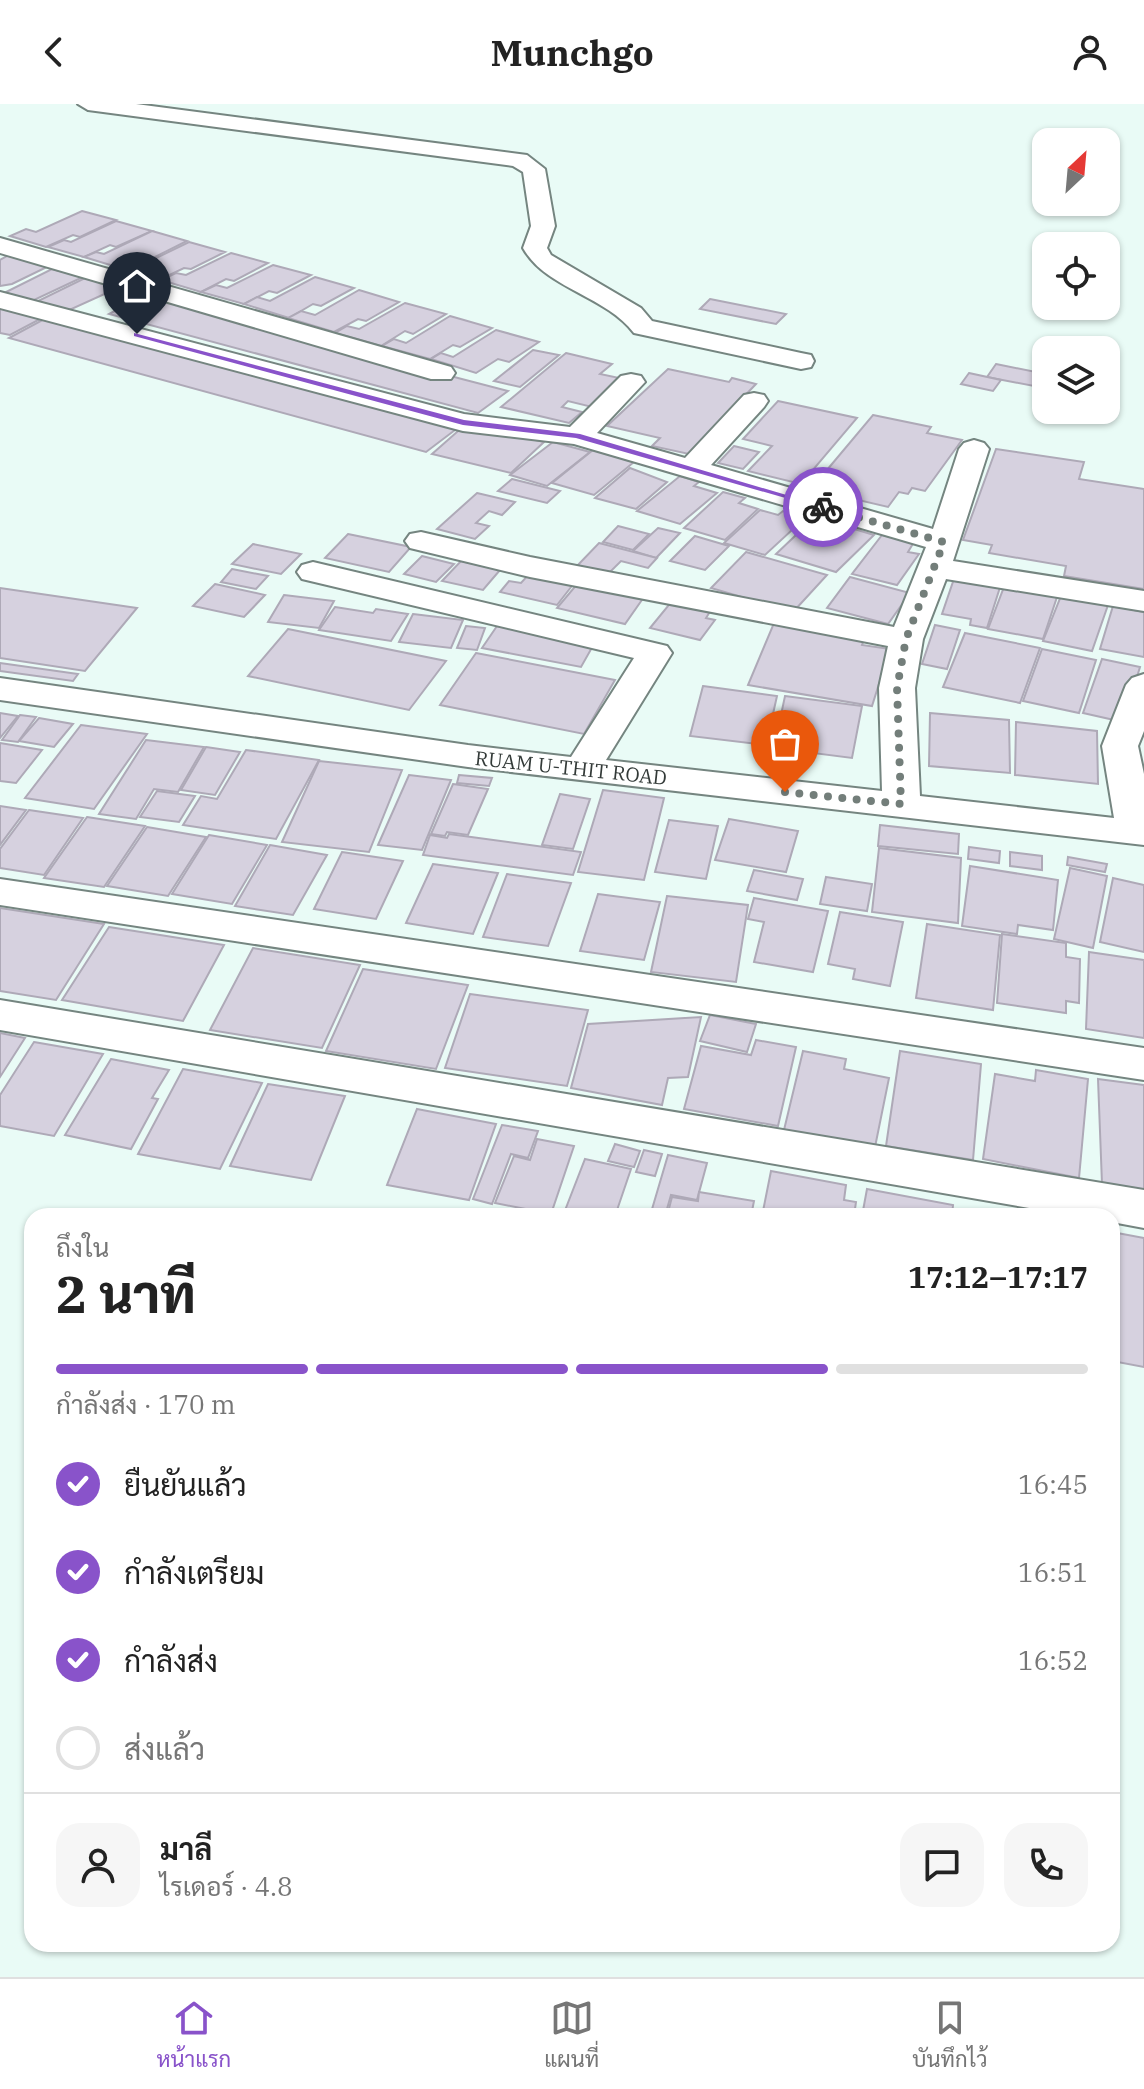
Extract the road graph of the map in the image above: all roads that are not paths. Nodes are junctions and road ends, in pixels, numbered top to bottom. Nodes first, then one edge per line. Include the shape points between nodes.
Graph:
1 (88, 104) edge
2 (0, 245) edge
3 (138, 285) junction
4 (0, 300) edge
5 (77, 318) junction
6 (801, 361) dead end
7 (441, 373) dead end
8 (631, 382) dead end
9 (754, 401) dead end
10 (577, 436) junction
11 (974, 449) dead end
12 (691, 469) junction
13 (421, 541) dead end
14 (938, 554) junction
15 (313, 572) dead end
16 (1144, 601) edge
17 (906, 639) junction
18 (1144, 685) edge
19 (0, 689) edge
20 (581, 770) junction
21 (901, 804) junction
22 (1140, 832) edge
23 (0, 892) edge
24 (0, 1015) edge
25 (1144, 1064) edge
26 (1144, 1209) edge

1 - 6 street via 526,163 534,169 543,220 535,248 542,260 632,313 648,329
2 - 3 street
3 - 5 street
3 - 7 street
4 - 5 street
5 - 10 street via 463,422
8 - 10 street
9 - 12 street
10 - 12 street
11 - 14 street
12 - 14 street
13 - 17 street
14 - 16 street
14 - 17 street
15 - 20 street via 655,653
17 - 21 street via 897,688
18 - 22 street via 1120,746
19 - 20 street, RUAM U-THIT ROAD
20 - 21 street, RUAM U-THIT ROAD
21 - 22 street, RUAM U-THIT ROAD
23 - 25 street
24 - 26 street

